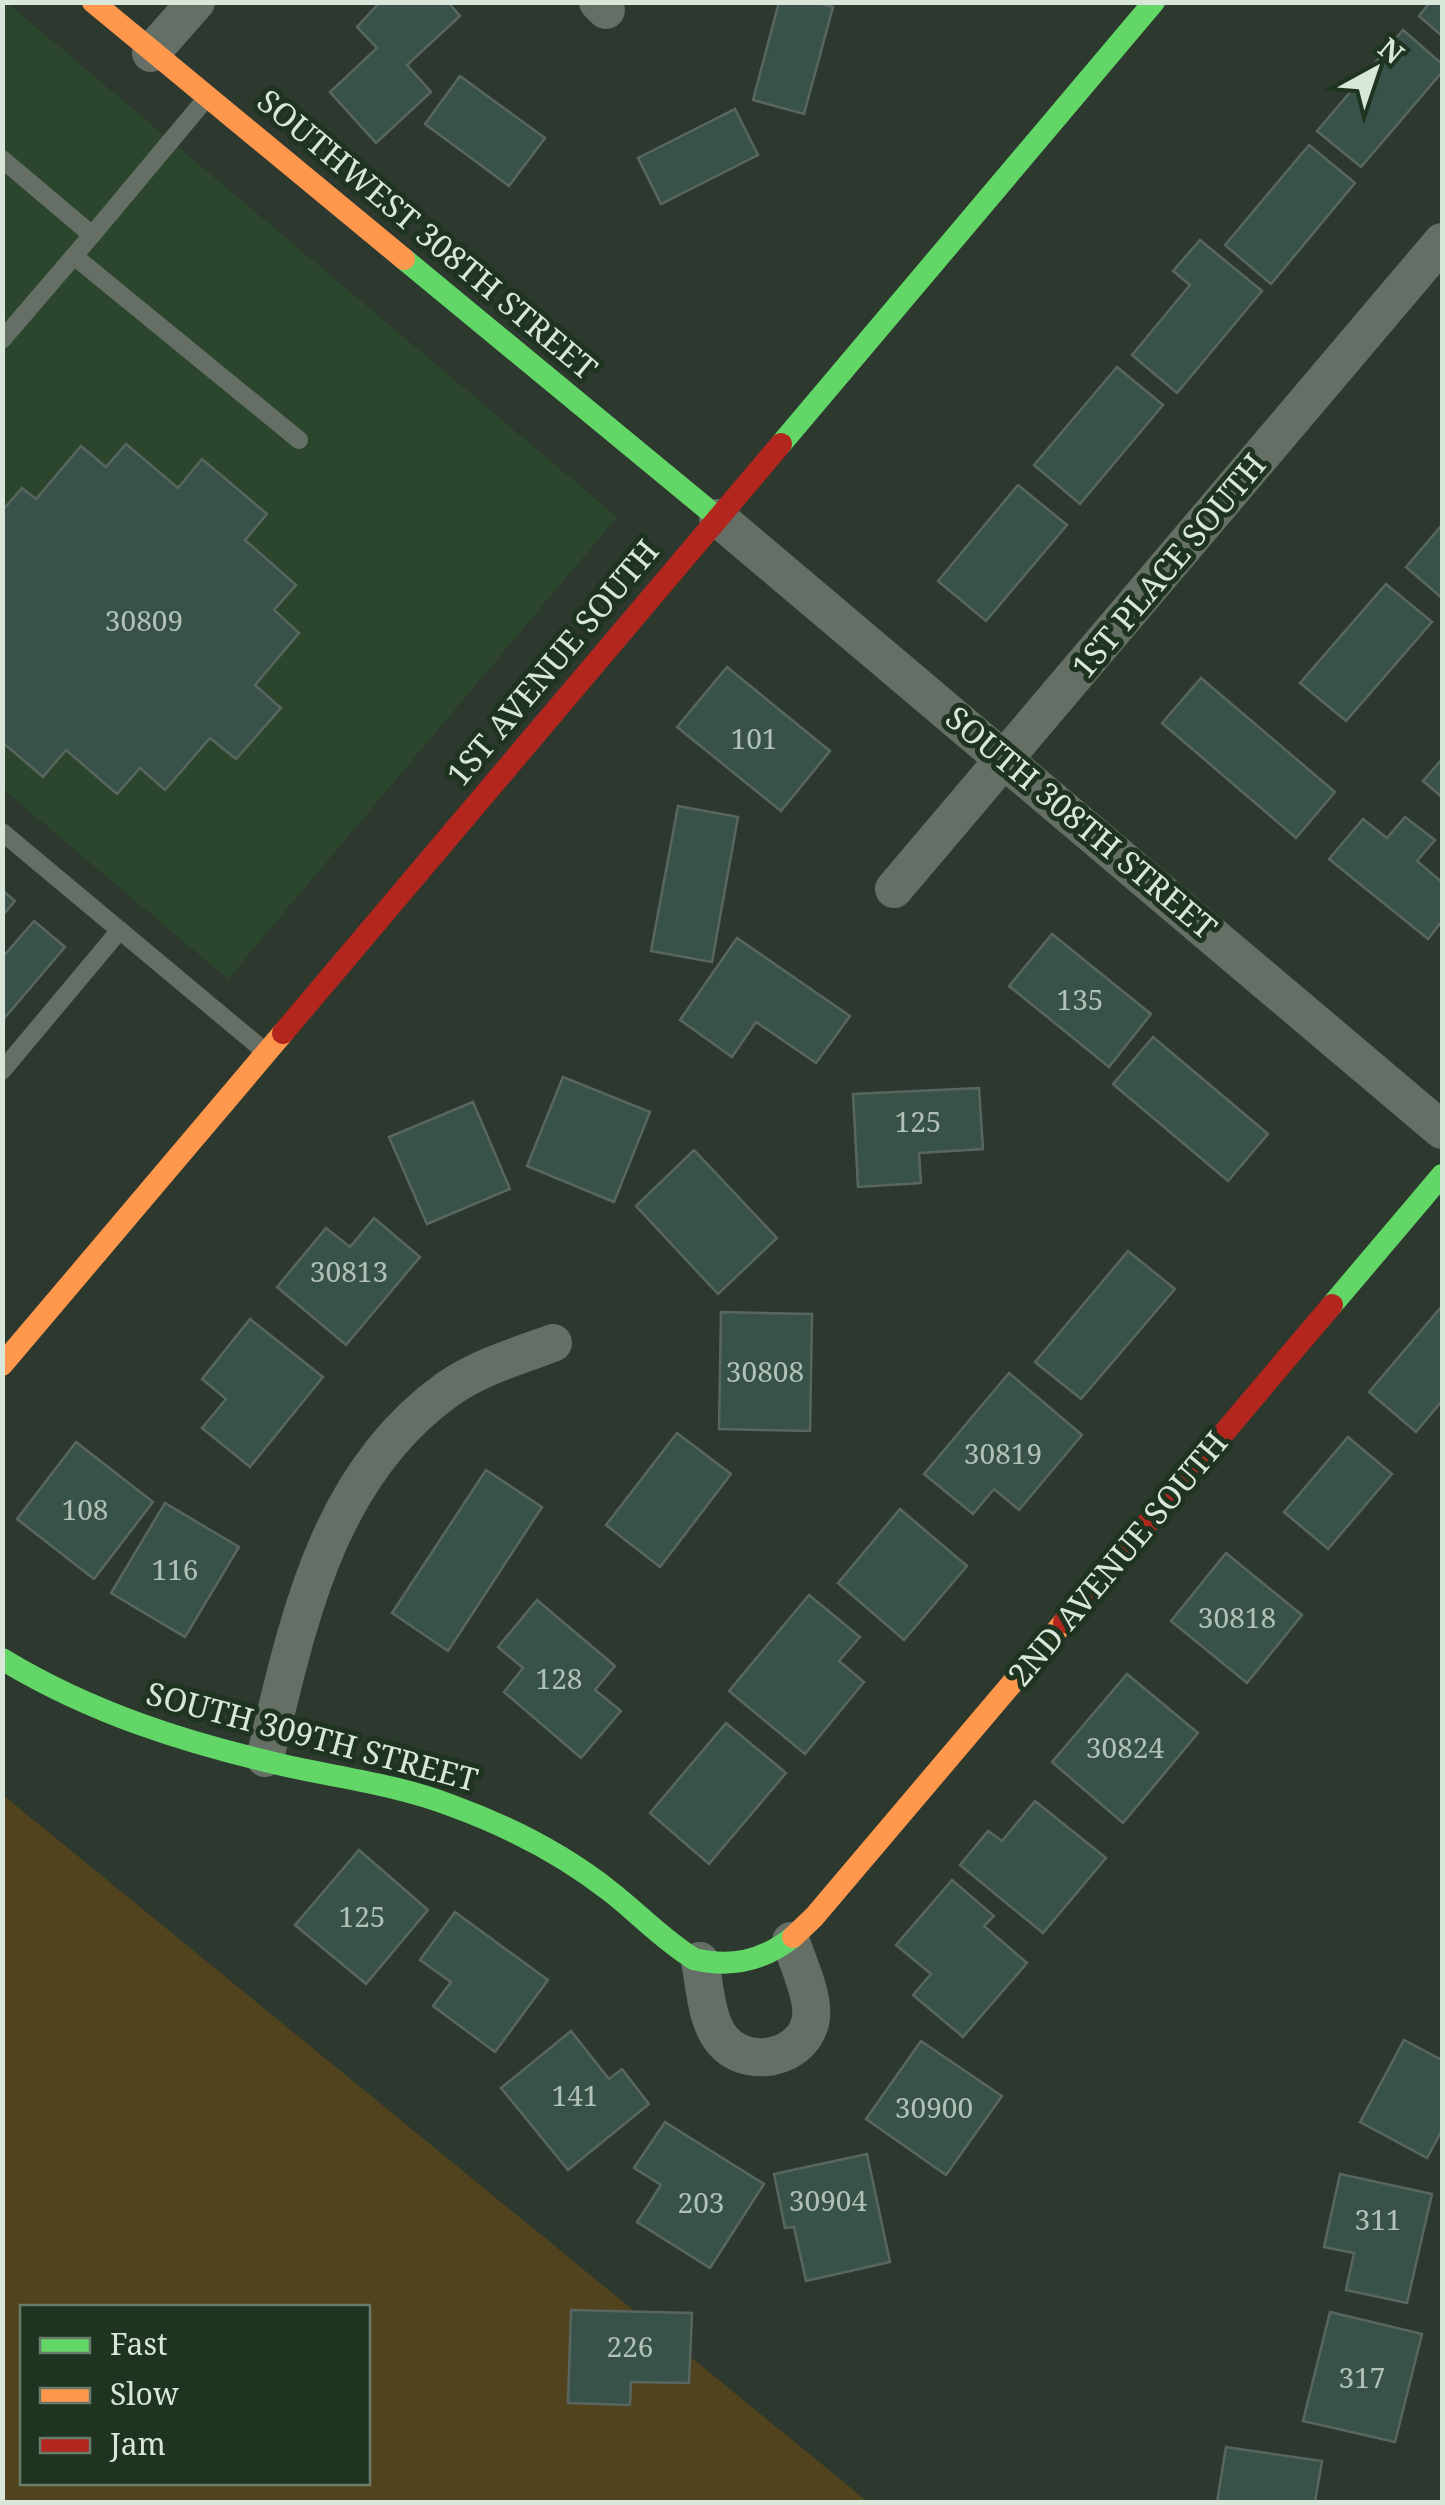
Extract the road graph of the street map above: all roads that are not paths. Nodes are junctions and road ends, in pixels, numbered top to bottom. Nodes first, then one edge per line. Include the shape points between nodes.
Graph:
1 (92, 2) edge
2 (196, 2) edge
3 (1154, 2) edge
4 (151, 53) junction
5 (208, 96) junction
6 (2, 159) edge
7 (92, 235) junction
8 (1442, 242) edge
9 (74, 256) junction
10 (2, 340) edge
11 (299, 440) dead end
12 (718, 518) junction
13 (1006, 760) junction
14 (2, 832) edge
15 (894, 889) dead end
16 (120, 930) junction
17 (266, 1053) junction
18 (2, 1071) edge
19 (1442, 1130) edge
20 (1442, 1175) edge
21 (553, 1343) dead end
22 (2, 1365) edge
23 (2, 1659) edge
24 (264, 1758) junction
25 (791, 1940) junction
26 (700, 1961) junction

1 - 4 street, SOUTHWEST 308TH STREET
2 - 4 street
3 - 12 street, 1ST AVENUE SOUTH
4 - 5 street, SOUTHWEST 308TH STREET
5 - 7 lane
5 - 12 street, SOUTHWEST 308TH STREET
6 - 7 lane
7 - 9 lane
8 - 13 street, 1ST PLACE SOUTH
9 - 10 lane
9 - 11 lane
12 - 13 street, SOUTH 308TH STREET
12 - 17 street, 1ST AVENUE SOUTH
13 - 15 street, 1ST PLACE SOUTH
13 - 19 street, SOUTH 308TH STREET
14 - 16 lane
16 - 17 lane
16 - 18 lane
17 - 22 street, 1ST AVENUE SOUTH
20 - 25 street, 2ND AVENUE SOUTH
21 - 24 street via 449,1389 398,1434 366,1476 306,1592
23 - 24 street, SOUTH 309TH STREET via 116,1718
24 - 26 street, SOUTH 309TH STREET via 429,1797 496,1822 579,1868
25 - 26 street, 2ND AVENUE SOUTH via 754,1960
25 - 26 street via 811,2007 803,2037 778,2056 746,2057 720,2038

